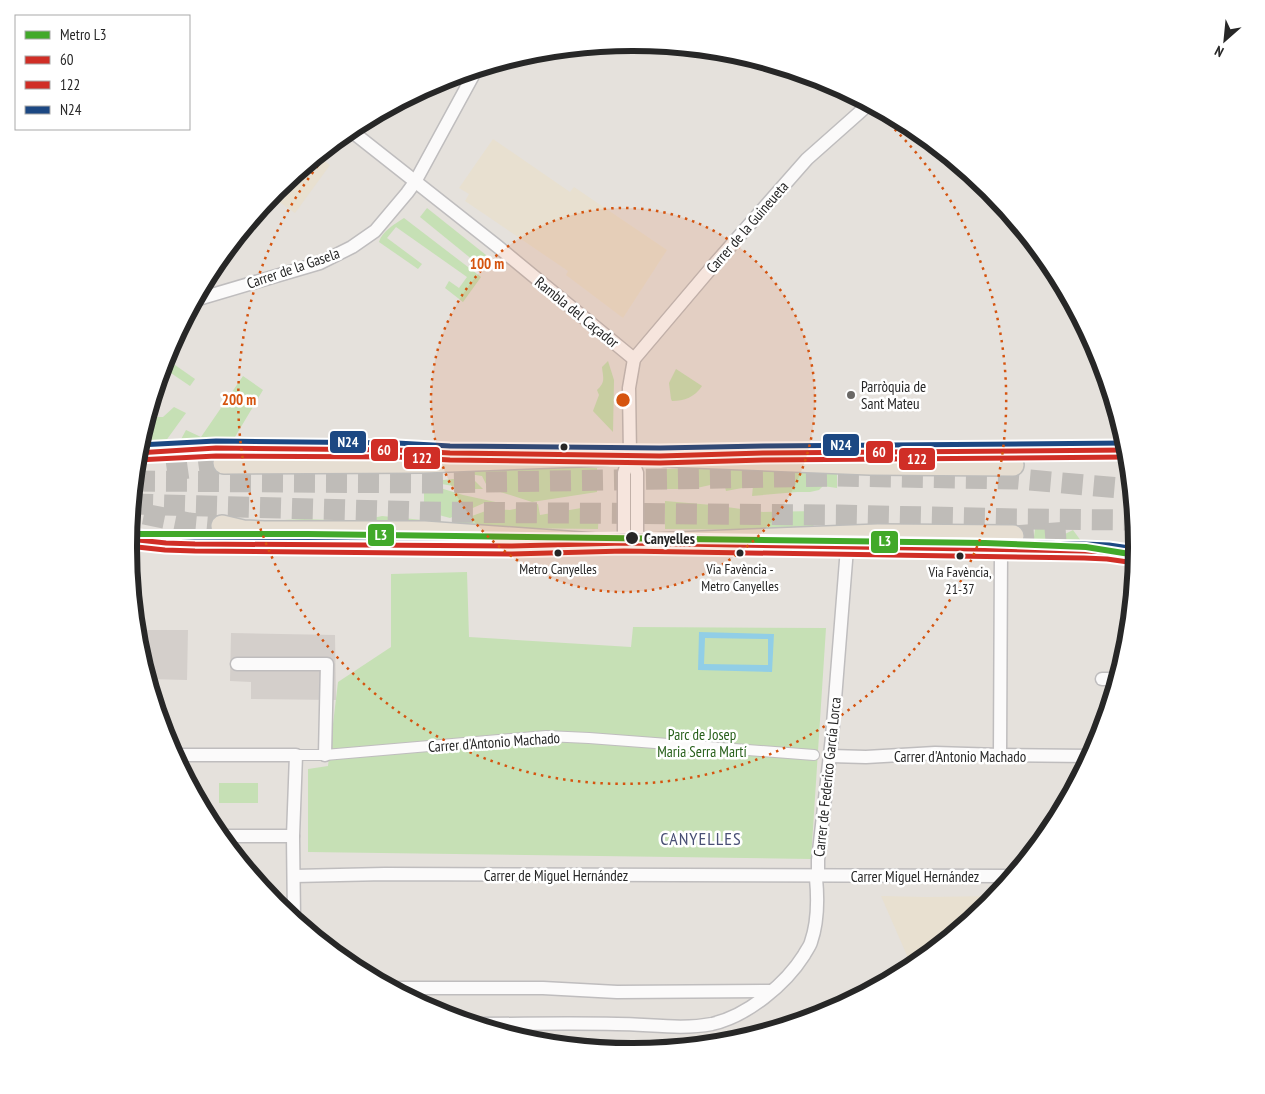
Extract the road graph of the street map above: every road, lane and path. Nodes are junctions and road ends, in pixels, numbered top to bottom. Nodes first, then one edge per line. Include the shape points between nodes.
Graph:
1 (471, 79) edge
2 (864, 109) edge
3 (357, 135) edge
4 (415, 182) junction
5 (204, 297) edge
6 (634, 359) junction
7 (1119, 450) edge
8 (146, 452) edge
9 (605, 455) junction
10 (630, 455) junction
11 (666, 456) junction
12 (224, 463) tunnel mouth
13 (1013, 465) dead end
14 (222, 526) tunnel mouth
15 (137, 540) edge
16 (1007, 543) junction
17 (595, 544) junction
18 (638, 544) junction
19 (847, 548) junction
20 (1128, 555) edge
21 (237, 664) dead end
22 (1102, 679) dead end
23 (1110, 679) edge
24 (183, 755) edge
25 (296, 755) junction
26 (325, 755) junction
27 (814, 755) dead end
28 (1000, 755) junction
29 (830, 756) junction
30 (1082, 756) edge
31 (230, 836) edge
32 (293, 836) junction
33 (294, 876) junction
34 (818, 876) junction
35 (1003, 876) edge
36 (294, 909) edge
37 (406, 988) edge
38 (771, 991) junction
39 (498, 1024) edge

1 - 4 street, Carrer de la Gasela
2 - 6 street, Carrer de la Guineueta via 807,159
3 - 4 street, Rambla del Caçador
4 - 5 street, Carrer de la Gasela via 375,231 352,248 320,263
4 - 6 street, Rambla del Caçador
6 - 10 street via 629,388
7 - 11 street
8 - 9 street via 223,448
9 - 10 street
9 - 12 highway via 423,462
10 - 11 street
10 - 18 street via 637,474
11 - 13 highway via 870,464
14 - 17 highway via 264,532 424,532
15 - 17 street via 195,544
16 - 18 highway via 878,535
16 - 19 street
16 - 20 street
16 - 28 street
17 - 18 street
18 - 19 street
19 - 29 street, Carrer de Federico García Lorca
21 - 26 street via 327,664
22 - 23 street
24 - 25 street, Carrer d'Antonio Machado
25 - 26 street, Carrer d'Antonio Machado
25 - 32 street
26 - 27 street, Carrer d'Antonio Machado via 546,736
28 - 29 street, Carrer d'Antonio Machado
28 - 30 street, Carrer d'Antonio Machado
29 - 34 street, Carrer de Federico García Lorca
31 - 32 street
32 - 33 street
33 - 34 street, Carrer de Miguel Hernández
33 - 36 street
34 - 35 street, Carrer Miguel Hernández
34 - 38 street, Carrer de Federico García Lorca via 817,911 811,943 796,968
37 - 38 street
38 - 39 street, Carrer de Federico García Lorca via 751,1007 731,1017 692,1027

